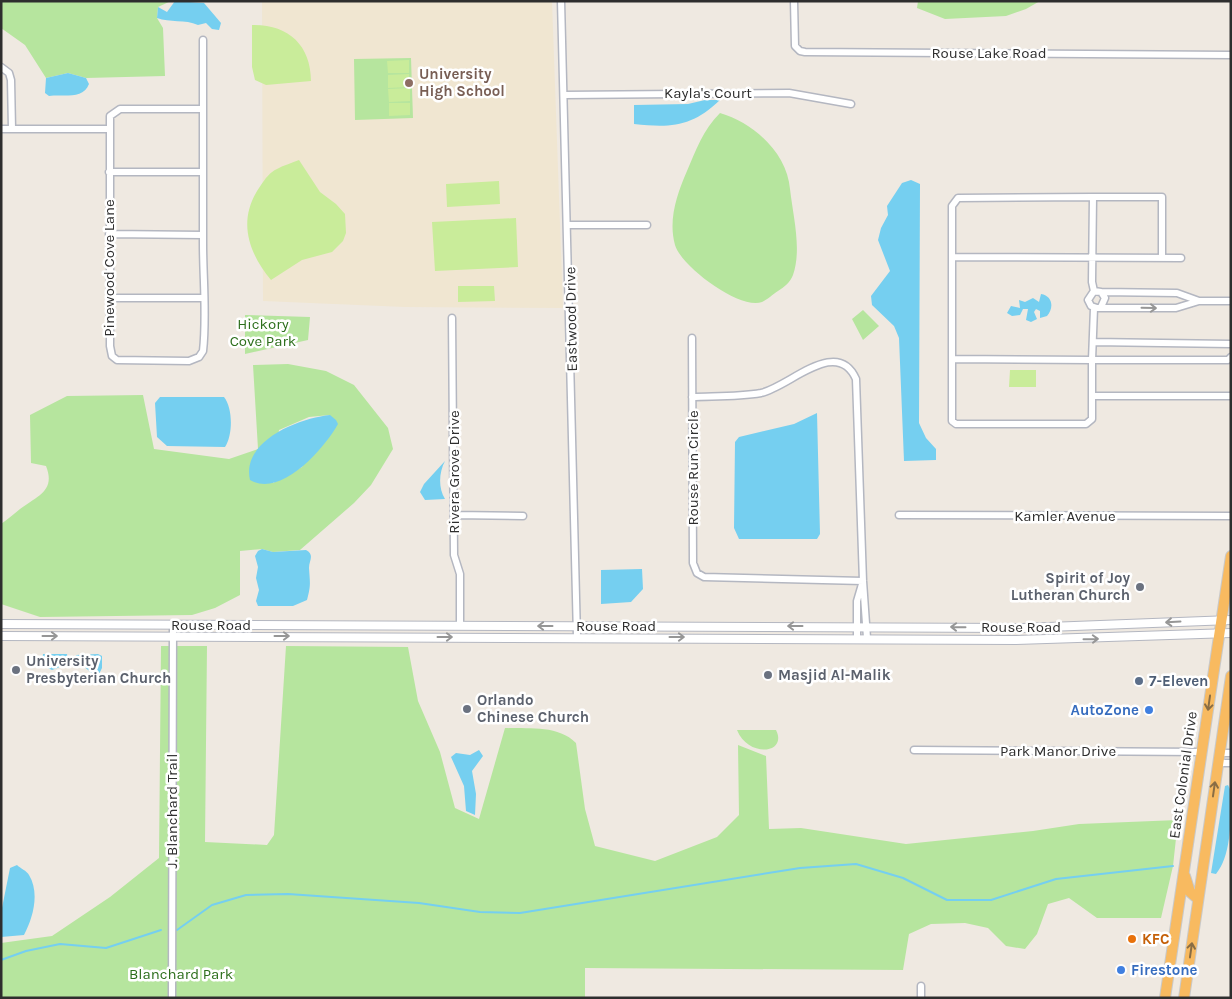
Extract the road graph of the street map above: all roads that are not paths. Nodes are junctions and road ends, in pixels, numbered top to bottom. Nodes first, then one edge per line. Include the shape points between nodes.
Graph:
1 (561, 1) edge
2 (794, 1) edge
3 (203, 40) dead end
4 (1231, 55) edge
5 (1, 67) edge
6 (564, 95) junction
7 (852, 104) dead end
8 (203, 109) junction
9 (1, 129) edge
10 (12, 129) junction
11 (109, 130) junction
12 (109, 172) junction
13 (203, 172) junction
14 (1093, 197) junction
15 (569, 225) junction
16 (647, 225) dead end
17 (109, 234) junction
18 (203, 235) junction
19 (952, 257) junction
20 (1093, 257) junction
21 (1162, 258) junction
22 (1181, 258) dead end
23 (1098, 292) junction
24 (110, 298) junction
25 (204, 298) junction
26 (1199, 301) junction
27 (1231, 301) edge
28 (1097, 308) junction
29 (452, 318) dead end
30 (692, 338) dead end
31 (1093, 342) junction
32 (1231, 344) edge
33 (1231, 358) edge
34 (952, 359) junction
35 (1092, 360) junction
36 (1092, 396) junction
37 (1231, 396) edge
38 (692, 397) junction
39 (454, 515) junction
40 (898, 515) dead end
41 (523, 516) dead end
42 (1231, 516) edge
43 (1231, 556) edge
44 (863, 580) junction
45 (857, 601) junction
46 (866, 601) junction
47 (1226, 620) edge
48 (1, 624) edge
49 (173, 625) junction
50 (460, 626) junction
51 (577, 626) junction
52 (857, 626) junction
53 (867, 626) junction
54 (1231, 633) edge
55 (1219, 634) junction
56 (1, 636) edge
57 (173, 636) junction
58 (578, 637) junction
59 (857, 638) junction
60 (867, 638) junction
61 (1231, 676) edge
62 (914, 750) dead end
63 (1202, 752) junction
64 (1231, 753) edge
65 (1219, 758) junction
66 (1231, 763) edge
67 (1184, 870) junction
68 (1198, 899) junction
69 (921, 986) dead end
70 (172, 998) edge
71 (921, 998) edge
72 (1165, 998) edge
73 (1184, 998) edge

1 - 6 street, Eastwood Drive
2 - 4 street, Rouse Lake Road via 795,46 805,52
3 - 8 street, Pinewood Cove Lane
5 - 10 street via 12,80
6 - 7 street, Kayla's Court via 789,94
6 - 15 street, Eastwood Drive
8 - 11 street, Pinewood Cove Lane via 120,109 110,116
8 - 13 street, Pinewood Cove Lane
9 - 10 street
10 - 11 street
11 - 12 street, Pinewood Cove Lane
12 - 13 street
12 - 17 street, Pinewood Cove Lane
13 - 18 street, Pinewood Cove Lane
14 - 19 street via 958,198 952,206
14 - 20 street
14 - 21 street via 1162,197
15 - 16 street
15 - 51 street, Eastwood Drive
17 - 18 street
17 - 24 street, Pinewood Cove Lane
18 - 25 street, Pinewood Cove Lane
19 - 20 street
19 - 34 street
20 - 21 street
20 - 23 street via 1092,282
21 - 22 street
23 - 26 street via 1177,293
23 - 28 street via 1105,298
23 - 28 street via 1088,300
24 - 25 street
24 - 25 street, Pinewood Cove Lane via 110,353 121,361 189,361 199,357 203,346
26 - 27 street
28 -> 26 street via 1176,308
28 - 31 street
29 - 39 street, Rivera Grove Drive
30 - 38 street
31 - 32 street
31 - 35 street
33 - 35 street
34 - 35 street
34 - 36 street via 952,421 956,424 1086,424 1092,419
35 - 36 street
36 - 37 street
38 - 44 street, Rouse Run Circle via 693,563 697,573 704,577
38 - 44 street, Rouse Run Circle via 763,392 828,361 852,368 856,379
39 - 41 street
39 - 50 street, Rivera Grove Drive via 454,555 460,574
40 - 42 street, Kamler Avenue
43 - 47 highway, East Colonial Drive
44 - 45 street, Rouse Run Circle
44 - 46 street, Rouse Run Circle
45 - 46 street
45 - 52 street, Rouse Run Circle
46 - 53 street, Rouse Run Circle
47 -> 53 street, Rouse Road via 1031,628
47 - 55 highway, East Colonial Drive
48 - 49 street, Rouse Road
49 - 50 street, Rouse Road
49 - 57 street, J. Blanchard Trail
51 -> 50 street, Rouse Road
52 -> 51 street, Rouse Road
51 - 58 street, Eastwood Drive
52 - 53 street, Rouse Road
52 - 59 street, Rouse Run Circle
53 - 60 street, Rouse Run Circle
54 - 55 street, Rouse Road
60 -> 55 street, Rouse Road via 1063,640
55 -> 63 highway, East Colonial Drive
56 -> 57 street, Rouse Road
57 -> 58 street, Rouse Road
57 - 70 street, J. Blanchard Trail
58 -> 59 street, Rouse Road
59 - 60 street, Rouse Road
61 - 65 highway
62 - 63 street, Park Manor Drive
63 - 67 highway, East Colonial Drive
64 - 65 street
65 - 66 street
68 -> 65 highway
67 - 68 highway via 1185,882
67 - 72 highway, East Colonial Drive
73 -> 68 highway
69 - 71 street

